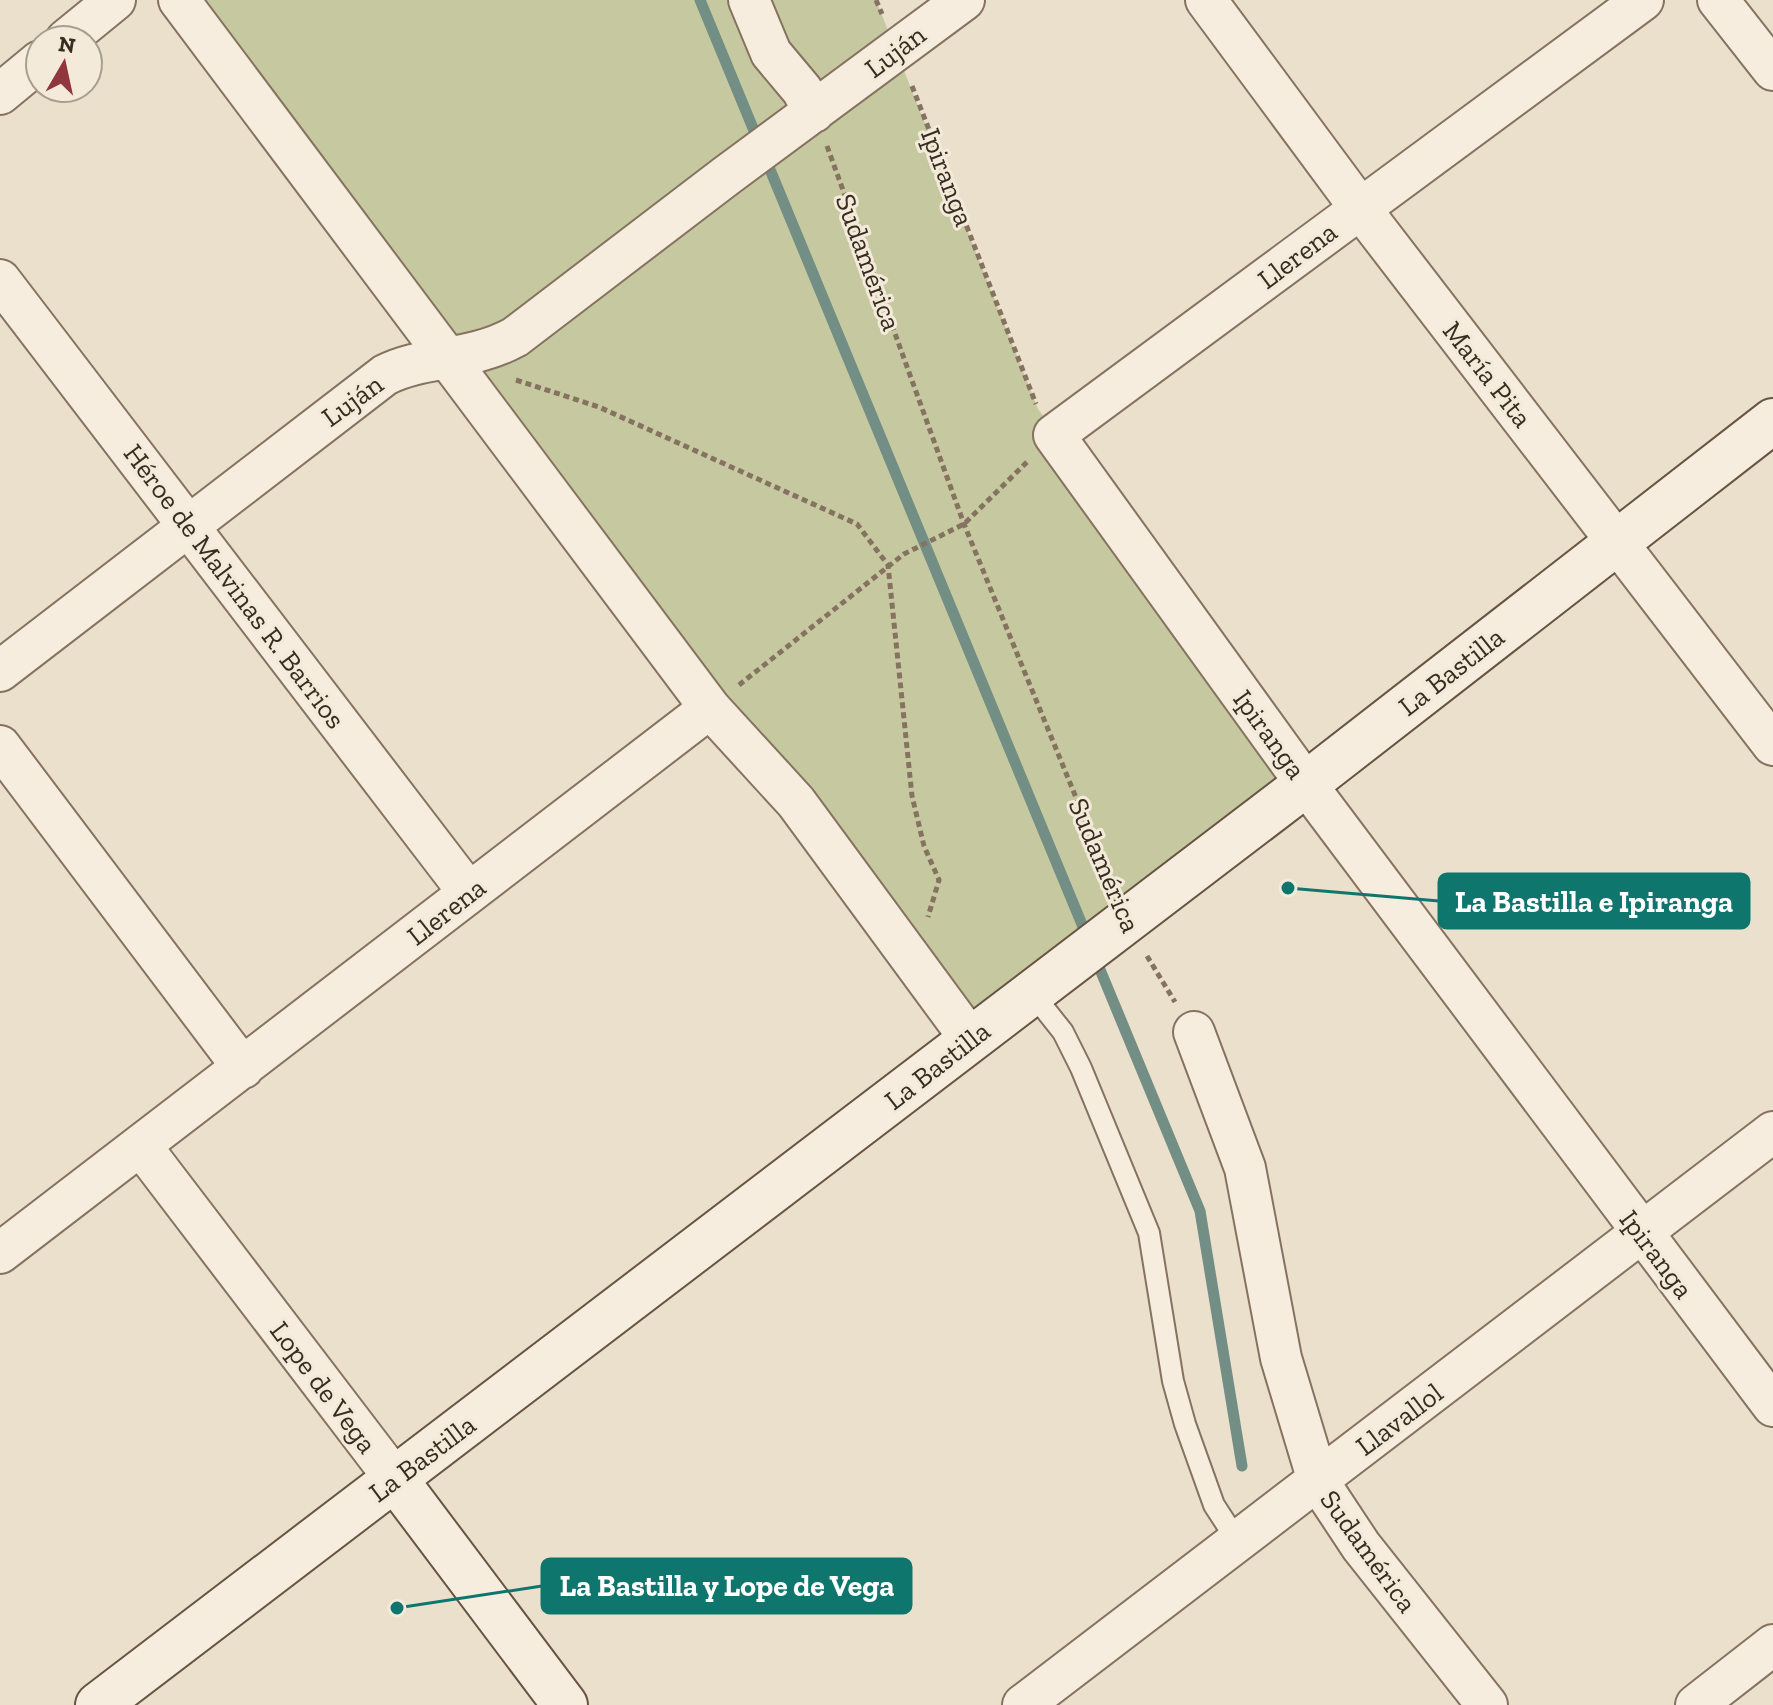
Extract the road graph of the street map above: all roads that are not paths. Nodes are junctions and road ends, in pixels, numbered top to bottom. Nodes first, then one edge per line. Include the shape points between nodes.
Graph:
1 (115, 0) edge
2 (179, 0) edge
3 (749, 0) edge
4 (964, 0) edge
5 (1206, 0) edge
6 (1643, 0) edge
7 (1718, 0) edge
8 (86, 24) edge
9 (1773, 70) edge
10 (24, 74) edge
11 (0, 94) edge
12 (801, 122) junction
13 (1360, 208) junction
14 (0, 280) edge
15 (450, 360) junction
16 (1773, 421) edge
17 (1054, 435) joint
18 (188, 523) junction
19 (1618, 542) junction
20 (0, 671) edge
21 (710, 708) junction
22 (1773, 745) edge
23 (0, 746) edge
24 (1306, 784) junction
25 (469, 893) junction
26 (1032, 993) junction
27 (1194, 1032) road end
28 (971, 1040) junction
29 (243, 1068) junction
30 (1773, 1132) edge
31 (141, 1146) junction
32 (1641, 1234) junction
33 (5, 1238) edge
34 (1773, 1406) edge
35 (395, 1479) junction
36 (1318, 1481) junction
37 (1238, 1542) junction
38 (1773, 1645) edge
39 (98, 1705) edge
40 (565, 1705) edge
41 (1023, 1705) edge
42 (1487, 1705) edge
43 (1696, 1705) edge

1 - 8 street
2 - 15 street
3 - 12 street via 771,53 802,90
4 - 12 street, Luján
5 - 13 street, María Pita
6 - 13 street, Llerena
7 - 9 street
10 - 11 street
12 - 15 street, Luján via 515,337 495,349
13 - 17 street, Llerena
13 - 19 street, María Pita
14 - 18 street, Héroe de Malvinas R. Barrios
15 - 18 street, Luján via 385,375
15 - 21 street
16 - 19 street, La Bastilla
17 - 24 street, Ipiranga
18 - 20 street, Luján
18 - 25 street, Héroe de Malvinas R. Barrios
19 - 22 street, María Pita
19 - 24 street, La Bastilla
21 - 25 street, Llerena
21 - 28 street via 796,802
23 - 29 street
24 - 26 street, La Bastilla
24 - 32 street, Ipiranga
25 - 29 street, Llerena
26 - 28 street, La Bastilla
26 - 37 lane via 1063,1032 1081,1068 1149,1233 1185,1424 1214,1505
27 - 36 street, Sudamérica via 1245,1168 1281,1358
28 - 35 street, La Bastilla
29 - 31 street, Llerena
30 - 32 street, Llavallol
31 - 33 street, Llerena
31 - 35 street, Lope de Vega
32 - 34 street, Ipiranga
32 - 36 street, Llavallol
35 - 39 street, La Bastilla
35 - 40 street, Lope de Vega
36 - 37 street, Llavallol
36 - 42 street, Sudamérica via 1361,1546
37 - 41 street, Llavallol
38 - 43 street

